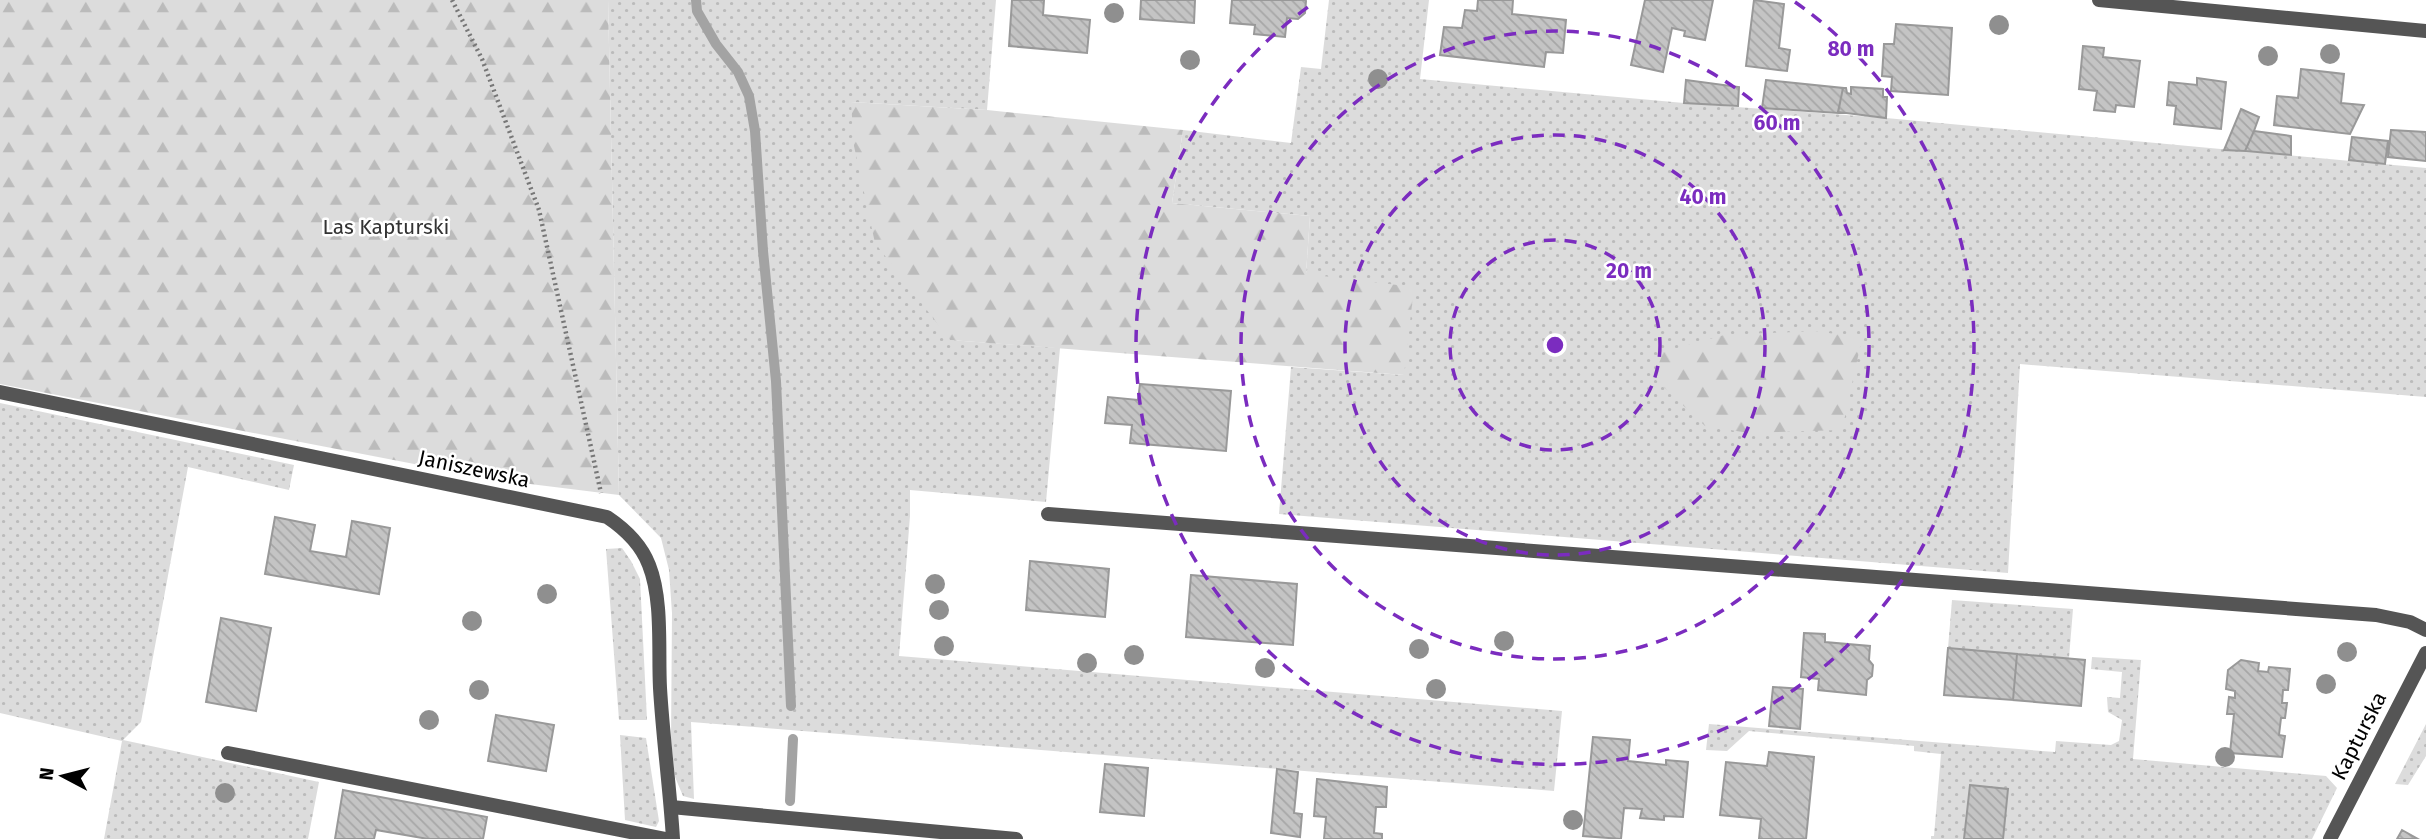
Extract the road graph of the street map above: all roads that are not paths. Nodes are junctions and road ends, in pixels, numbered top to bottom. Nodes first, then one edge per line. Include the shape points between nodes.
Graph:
1 (2099, 0) edge
2 (2426, 31) edge
3 (0, 392) edge
4 (1048, 514) dead end
5 (2426, 630) edge
6 (2426, 653) edge
7 (228, 753) dead end
8 (671, 807) junction
9 (666, 839) edge
10 (673, 839) edge
11 (1016, 839) edge
12 (2330, 839) edge

1 - 2 street
3 - 8 street, Janiszewska via 607,517 636,542 649,565 656,597
4 - 5 street via 2376,615
6 - 12 street, Kapturska
7 - 9 street
8 - 10 street, Janiszewska
8 - 11 street

